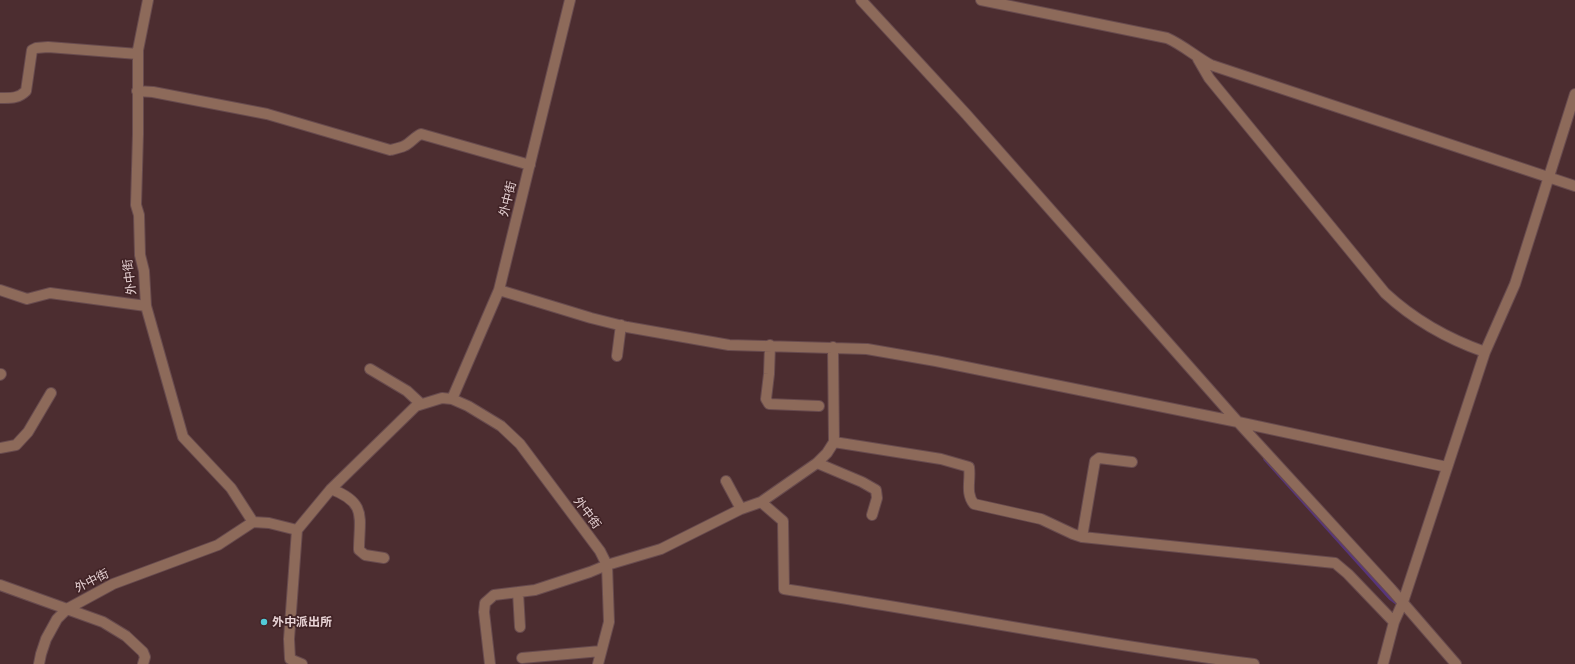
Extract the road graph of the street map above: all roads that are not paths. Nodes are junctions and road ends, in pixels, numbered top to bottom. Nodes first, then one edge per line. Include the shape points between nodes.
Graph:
1 (148, 0) edge
2 (570, 0) edge
3 (861, 0) edge
4 (981, 0) edge
5 (138, 54) junction
6 (1197, 57) junction
7 (137, 91) junction
8 (1575, 94) edge
9 (0, 98) edge
10 (530, 165) junction
11 (1548, 177) junction
12 (1575, 186) edge
13 (0, 290) edge
14 (498, 290) junction
15 (146, 306) junction
16 (621, 325) junction
17 (770, 345) junction
18 (833, 347) junction
19 (1484, 352) junction
20 (617, 356) dead end
21 (370, 369) dead end
22 (51, 394) dead end
23 (452, 399) junction
24 (421, 404) junction
25 (818, 406) dead end
26 (1238, 422) junction
27 (834, 442) junction
28 (0, 448) edge
29 (1132, 462) dead end
30 (817, 463) junction
31 (1447, 467) junction
32 (726, 481) dead end
33 (331, 489) junction
34 (761, 502) junction
35 (741, 509) junction
36 (872, 515) dead end
37 (253, 522) junction
38 (297, 530) junction
39 (1082, 537) junction
40 (384, 558) dead end
41 (607, 565) junction
42 (0, 586) edge
43 (518, 592) junction
44 (1403, 602) junction
45 (67, 609) junction
46 (1394, 622) junction
47 (520, 627) dead end
48 (601, 651) junction
49 (522, 658) dead end
50 (1187, 660) edge
51 (39, 664) edge
52 (143, 664) edge
53 (302, 664) edge
54 (490, 664) edge
55 (598, 664) edge
56 (1254, 664) edge
57 (1383, 664) edge
58 (1456, 664) edge

1 - 5 street, 外中街
2 - 10 street, 外中街
3 - 26 street via 966,114
4 - 6 street via 1167,38 1181,44
5 - 7 street, 外中街
5 - 9 street via 36,48 32,50 26,91 22,96
6 - 11 street via 1211,65
6 - 19 street via 1209,78 1385,293 1400,307 1437,331 1461,344
7 - 10 street via 267,114 390,150 403,147 421,134
7 - 15 street, 外中街 via 136,205
8 - 11 street
10 - 14 street, 外中街
11 - 12 street
11 - 19 street via 1515,284
13 - 15 street via 27,299 50,294
14 - 16 street
14 - 23 street, 外中街
15 - 37 street, 外中街 via 183,437 231,488
16 - 17 street via 729,345
16 - 20 street
17 - 18 street
17 - 25 street via 766,399 769,404
18 - 26 street via 867,349 936,361
18 - 27 street
19 - 31 street
21 - 24 street via 407,391
22 - 28 street via 20,441 16,445
23 - 24 street, 外中街 via 442,398
23 - 41 street, 外中街 via 501,426 520,444 600,551
24 - 33 street, 外中街
26 - 31 street
26 - 44 street
27 - 30 street
27 - 39 street via 941,459 969,467 968,491 974,504 1041,519
29 - 39 street via 1099,458 1095,461
30 - 34 street
30 - 36 street via 876,490 877,498
31 - 44 street
32 - 35 street
33 - 38 street, 外中街
33 - 40 street via 344,494 356,505 360,515 359,550 366,555
34 - 35 street
34 - 50 street via 782,521 784,589
35 - 41 street via 661,549
37 - 38 street
37 - 45 street, 外中街 via 218,545 113,584
38 - 53 street via 289,639 290,659
39 - 46 street via 1335,563
41 - 43 street via 535,590
41 - 48 street, 外中街 via 609,622
42 - 45 street
43 - 47 street
43 - 54 street via 494,595 485,603
44 - 46 street
44 - 58 street
45 - 51 street, 外中街 via 57,619 46,639
45 - 52 street via 103,622 126,636 143,652
46 - 57 street
48 - 49 street
48 - 55 street, 外中街
50 - 56 street

